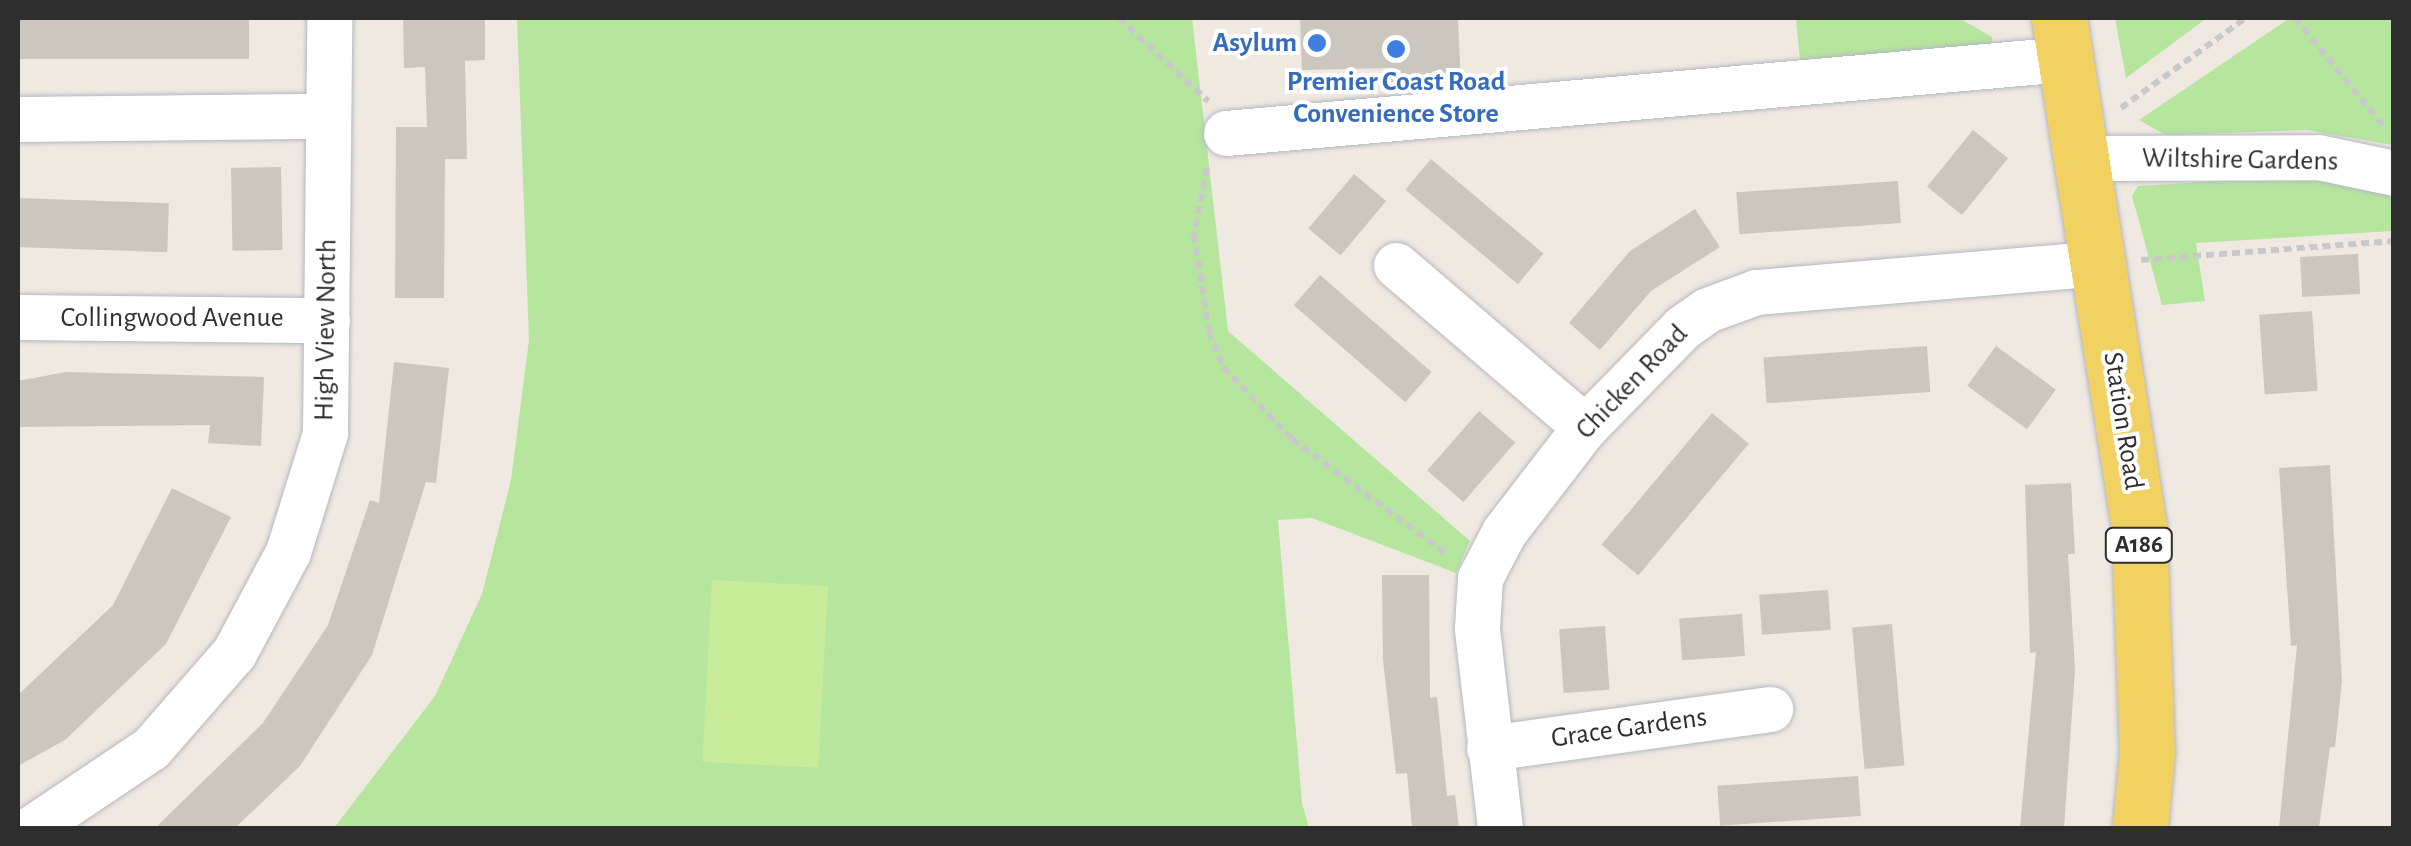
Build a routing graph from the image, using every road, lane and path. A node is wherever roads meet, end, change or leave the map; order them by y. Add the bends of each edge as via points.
1 (329, 18) edge
2 (1119, 18) edge
3 (2246, 18) edge
4 (2295, 18) edge
5 (2062, 38) edge
6 (328, 116) junction
7 (18, 119) edge
8 (1226, 132) junction
9 (2394, 138) edge
10 (2085, 158) junction
11 (2394, 174) edge
12 (2394, 241) edge
13 (2100, 263) junction
14 (1396, 265) dead end
15 (18, 317) edge
16 (327, 320) junction
17 (1584, 427) junction
18 (1480, 578) junction
19 (1770, 709) dead end
20 (1489, 748) junction
21 (32, 828) edge
22 (1500, 828) edge
23 (2140, 828) edge

1 - 6 street, High View North
2 - 8 path via 1212,105
3 - 10 path via 2126,103
4 - 9 path
5 - 8 street
5 - 10 main road, Station Road / A186
6 - 7 street
6 - 16 street, High View North
8 - 18 path via 1204,172 1194,235 1210,332 1224,367 1316,459
10 - 11 street, Wiltshire Gardens via 2318,157
10 - 13 main road, Station Road / A186
12 - 13 path
13 - 17 street, Chicken Road via 1789,288 1733,299 1683,328
13 - 23 main road, Station Road / A186 via 2139,526 2147,752
14 - 17 street
15 - 16 street, Collingwood Avenue
16 - 21 street, High View North via 325,433 288,552 234,653 151,748
17 - 18 street, Chicken Road via 1504,532
18 - 20 street, Chicken Road via 1477,628
19 - 20 street, Grace Gardens
20 - 22 street, Chicken Road

